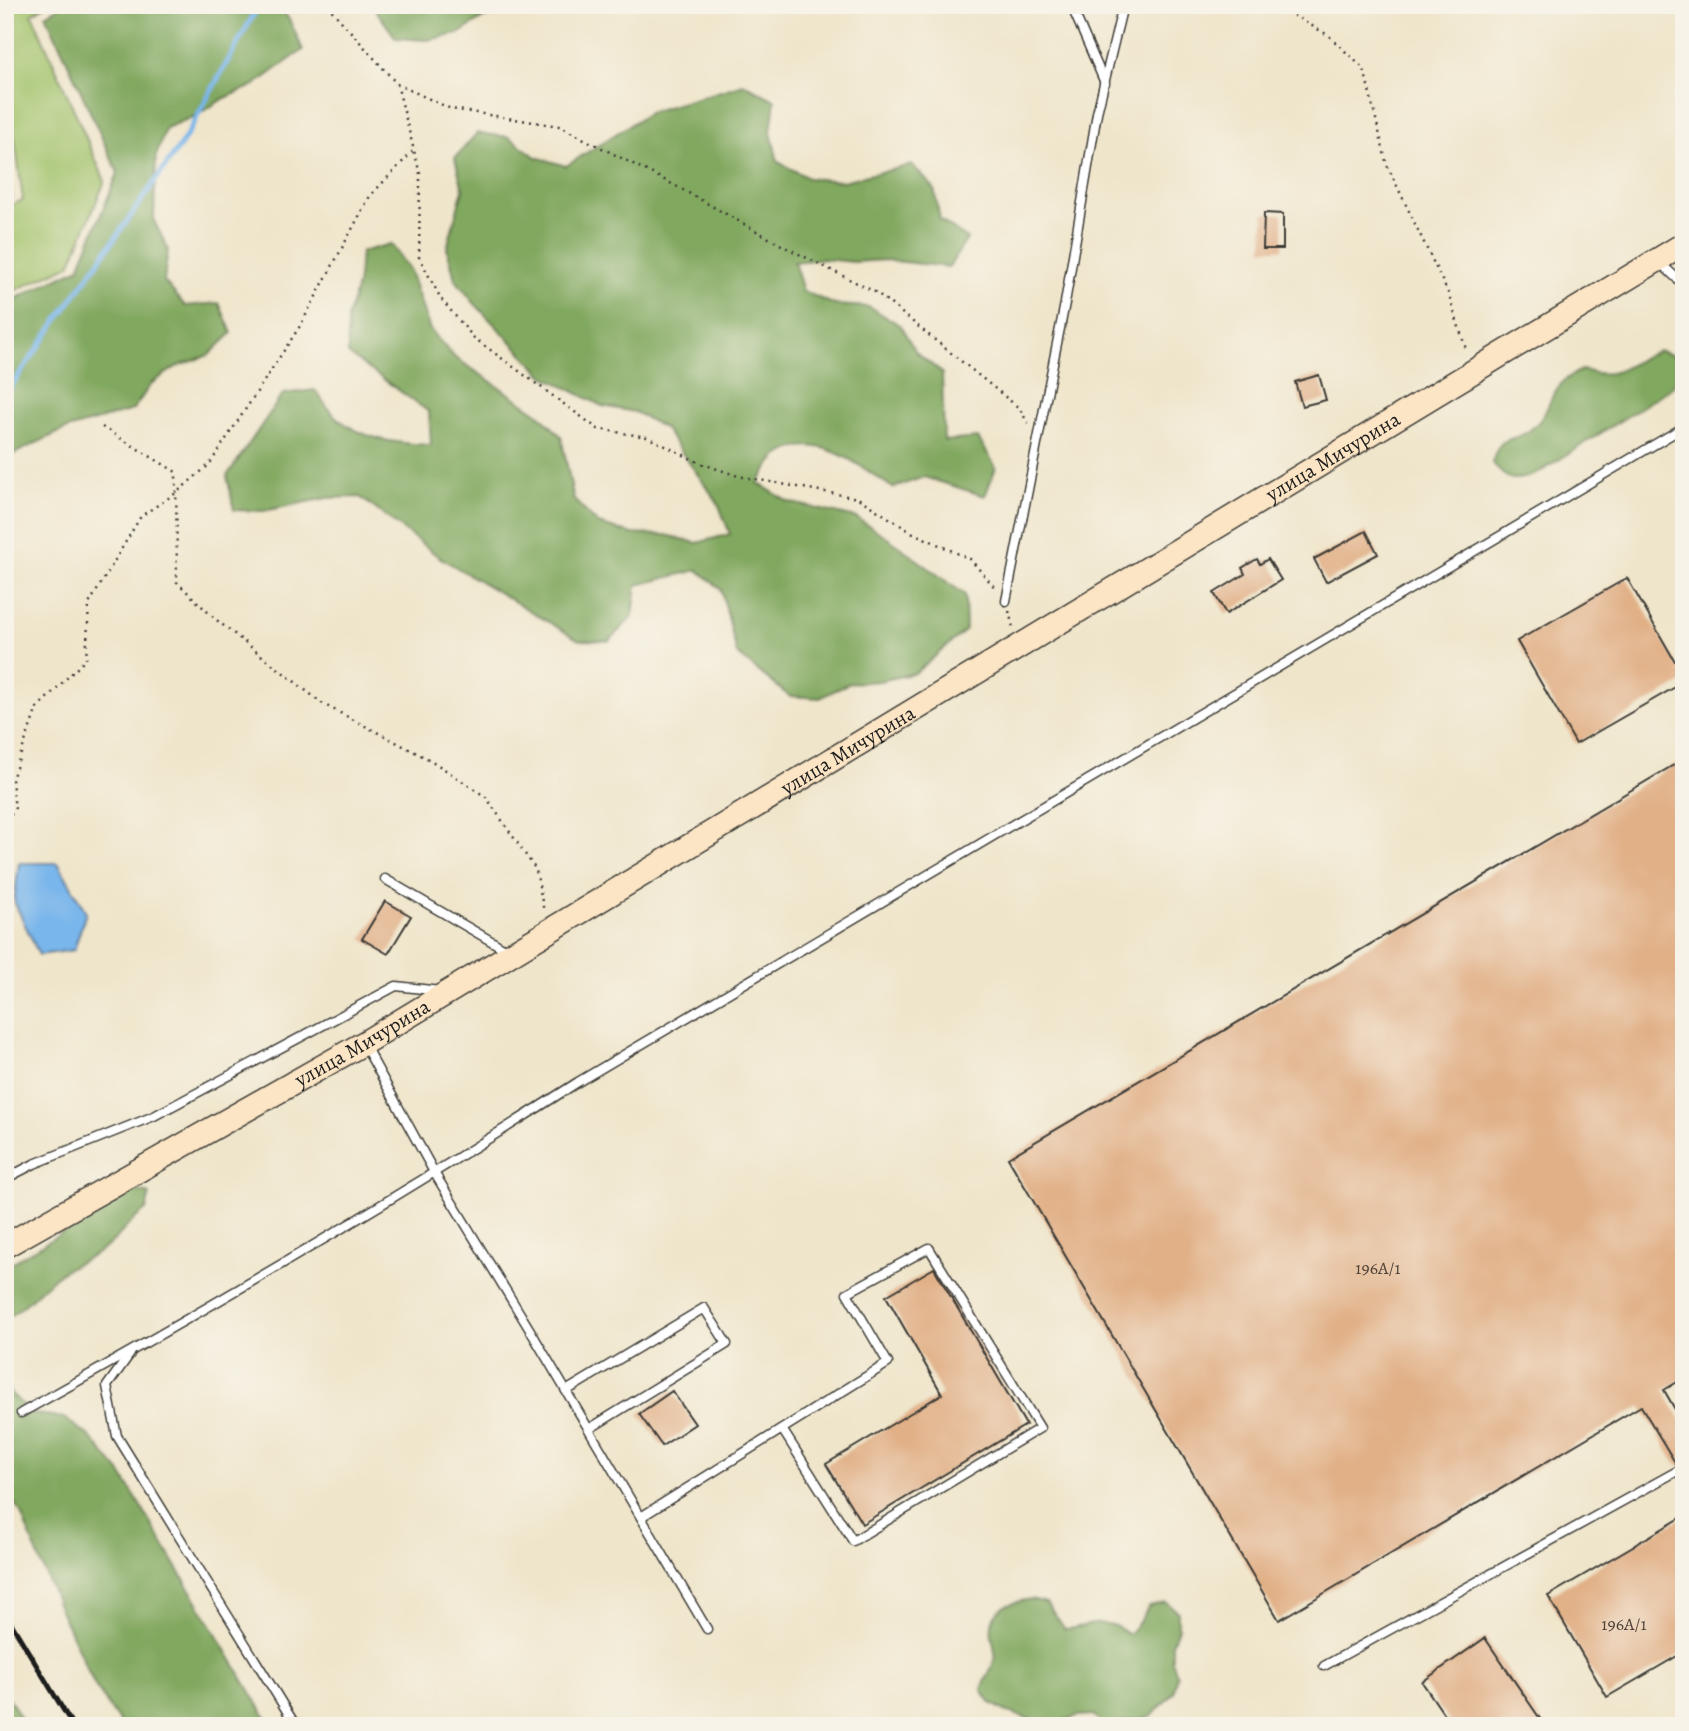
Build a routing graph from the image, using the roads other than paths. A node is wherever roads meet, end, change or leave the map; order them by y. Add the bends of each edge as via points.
1 (1071, 5) edge
2 (1123, 5) edge
3 (1105, 83) junction
4 (1684, 244) edge
5 (1658, 260) junction
6 (1684, 285) edge
7 (1684, 426) edge
8 (1006, 601) road end
9 (385, 879) dead end
10 (513, 954) junction
11 (448, 992) junction
12 (364, 1043) junction
13 (435, 1174) junction
14 (5, 1179) edge
15 (5, 1246) edge
16 (132, 1351) junction
17 (566, 1391) junction
18 (21, 1413) dead end
19 (589, 1429) junction
20 (782, 1429) junction
21 (1679, 1470) dead end
22 (641, 1517) junction
23 (707, 1629) dead end
24 (1324, 1666) dead end
25 (296, 1726) edge

1 - 3 lane
2 - 3 lane
3 - 8 lane
4 - 5 main road, улица Мичурина
5 - 6 lane
5 - 10 main road, улица Мичурина
7 - 13 lane via 590,1075
9 - 10 lane
10 - 11 main road, улица Мичурина
11 - 12 main road, улица Мичурина
11 - 14 lane via 396,986 154,1116
12 - 13 lane
12 - 15 main road, улица Мичурина
13 - 16 lane
13 - 17 lane
16 - 18 lane
16 - 25 lane via 107,1386 117,1436
17 - 19 lane
17 - 19 lane via 704,1308 726,1344
19 - 22 lane
20 - 20 lane via 853,1541 1040,1428 929,1248 847,1293 888,1363
20 - 22 lane
21 - 24 lane
22 - 23 lane

